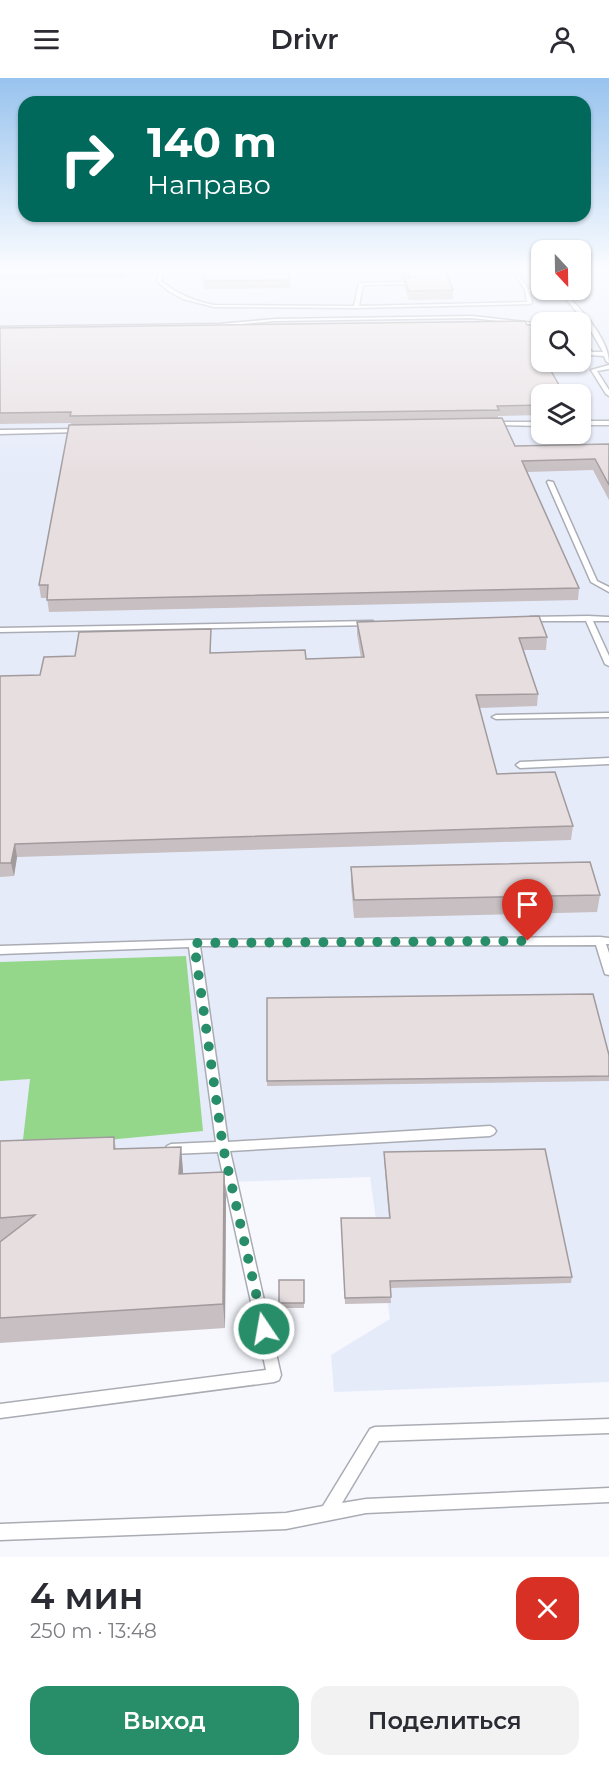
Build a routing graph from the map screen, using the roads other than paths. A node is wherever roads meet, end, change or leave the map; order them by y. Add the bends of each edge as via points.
1 (597, 339) edge
2 (591, 354) edge
3 (607, 354) junction
4 (609, 361) edge
5 (609, 367) edge
6 (609, 394) edge
7 (591, 423) edge
8 (609, 423) edge
9 (483, 424) edge
10 (531, 424) edge
11 (82, 430) edge
12 (0, 432) edge
13 (550, 482) dead end
14 (609, 590) edge
15 (588, 618) junction
16 (609, 619) edge
17 (516, 620) edge
18 (374, 623) edge
19 (0, 630) edge
20 (609, 664) edge
21 (609, 715) edge
22 (496, 717) dead end
23 (609, 760) edge
24 (520, 765) dead end
25 (604, 940) edge
26 (194, 943) junction
27 (0, 950) edge
28 (609, 971) edge
29 (490, 1131) dead end
30 (223, 1147) junction
31 (153, 1150) edge
32 (0, 1411) edge
33 (609, 1426) edge
34 (609, 1495) edge
35 (328, 1513) junction
36 (0, 1532) edge

1 - 3 lane
2 - 3 lane
3 - 4 lane
5 - 6 lane via 594,370
7 - 8 lane
9 - 10 lane
11 - 12 lane
13 - 14 lane via 594,582
15 - 16 lane
15 - 17 lane
15 - 20 lane
18 - 19 lane
21 - 22 lane
23 - 24 lane
25 - 26 lane
25 - 28 lane
26 - 27 lane
26 - 30 lane
29 - 30 lane
30 - 31 lane
30 - 32 lane via 274,1375
33 - 35 lane via 375,1434
34 - 35 lane via 366,1506
35 - 36 lane via 286,1521

